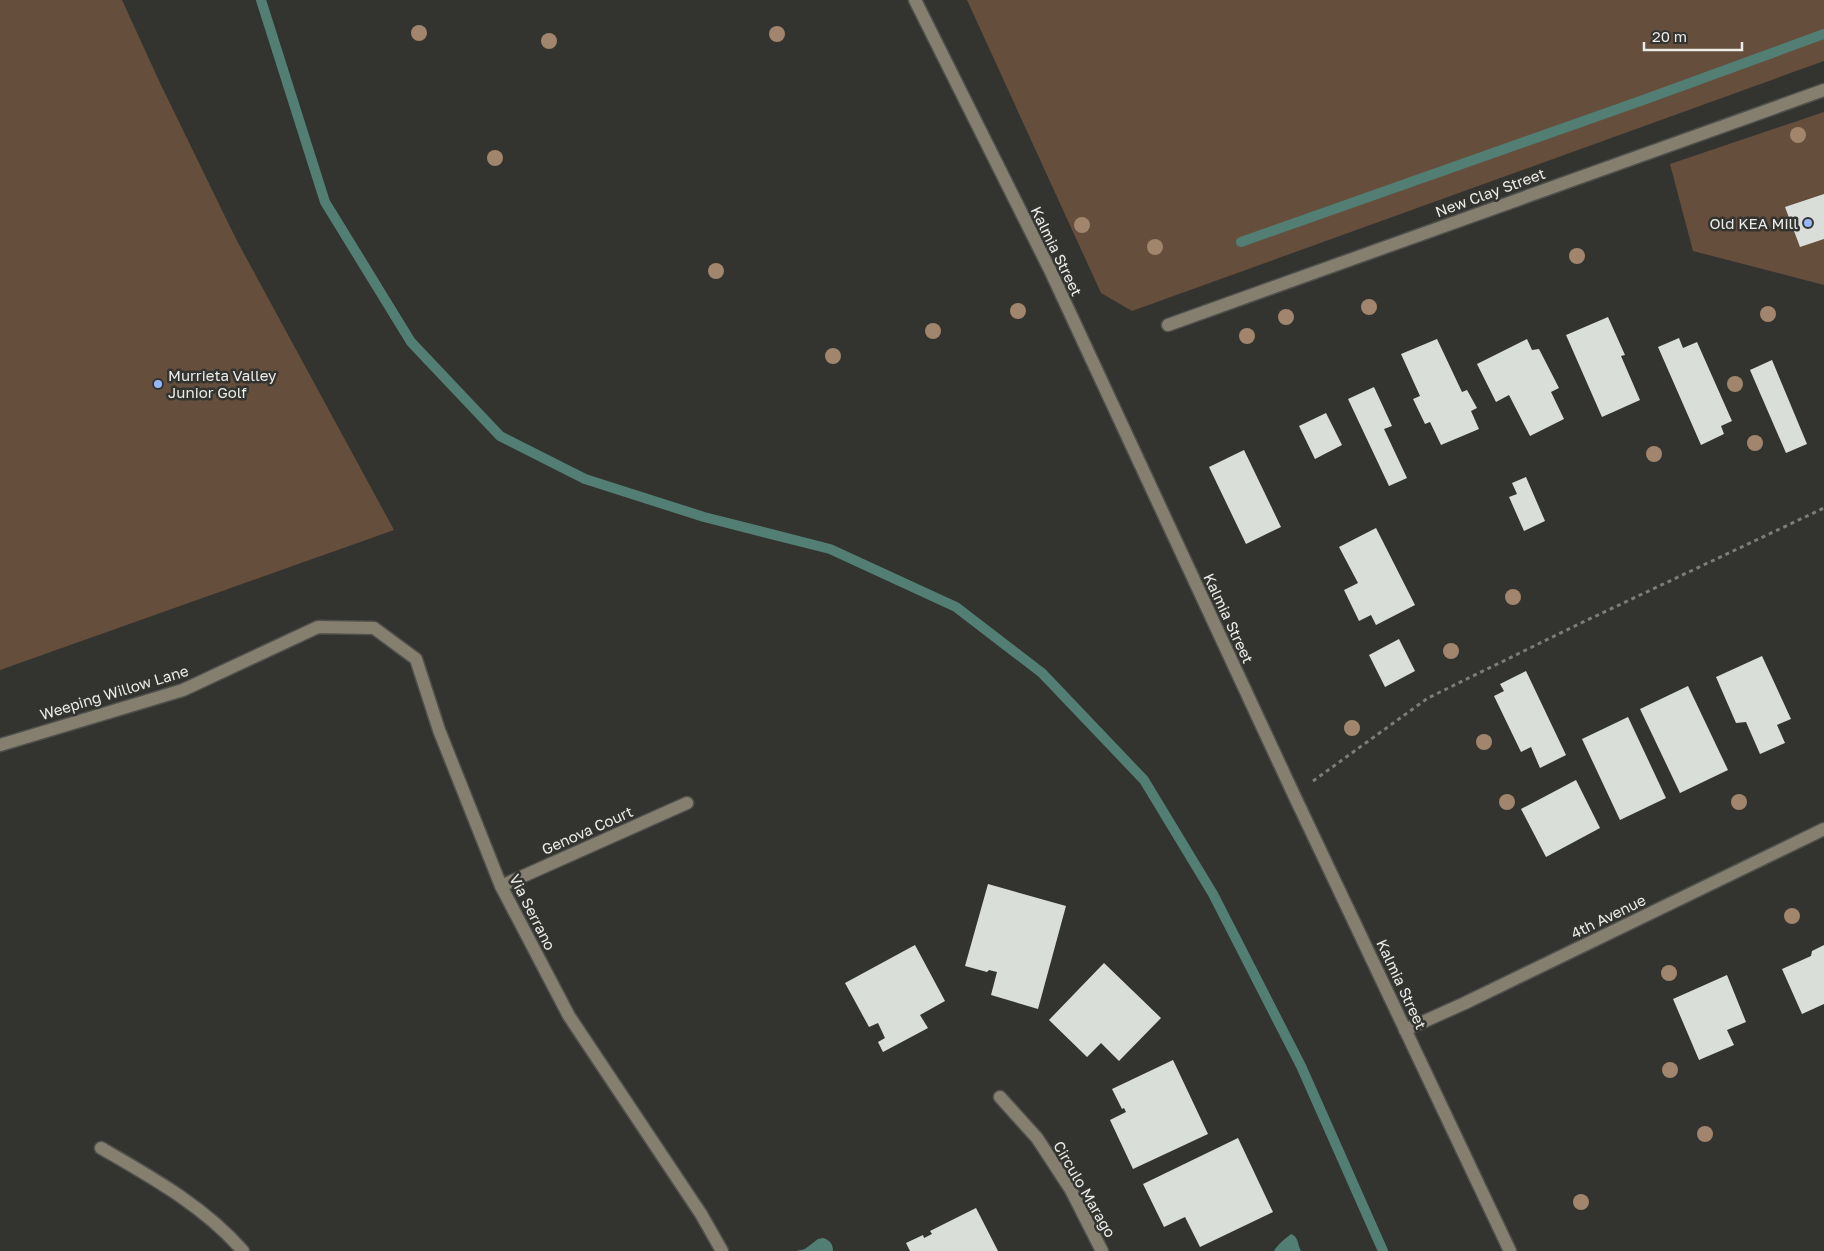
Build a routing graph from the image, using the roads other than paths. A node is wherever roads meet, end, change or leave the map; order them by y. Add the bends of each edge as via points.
1 (915, 0) edge
2 (1824, 90) edge
3 (1168, 325) dead end
4 (318, 627) joint
5 (0, 745) edge
6 (687, 803) dead end
7 (1824, 829) edge
8 (500, 886) junction
9 (1406, 1030) junction
10 (1000, 1097) dead end
11 (101, 1148) dead end
12 (242, 1251) edge
13 (722, 1251) edge
14 (1102, 1251) edge
15 (1510, 1251) edge

1 - 9 street, Kalmia Street via 1050,270
2 - 3 street, New Clay Street
4 - 5 street, Weeping Willow Lane via 183,690
4 - 8 street, Via Serrano via 374,628 416,659 439,730
6 - 8 street, Genova Court
7 - 9 street, 4th Avenue
8 - 13 street, Via Serrano via 569,1016 701,1214
9 - 15 street, Kalmia Street
10 - 14 street, Circulo Marago via 1036,1138 1071,1190
11 - 12 street via 185,1200

